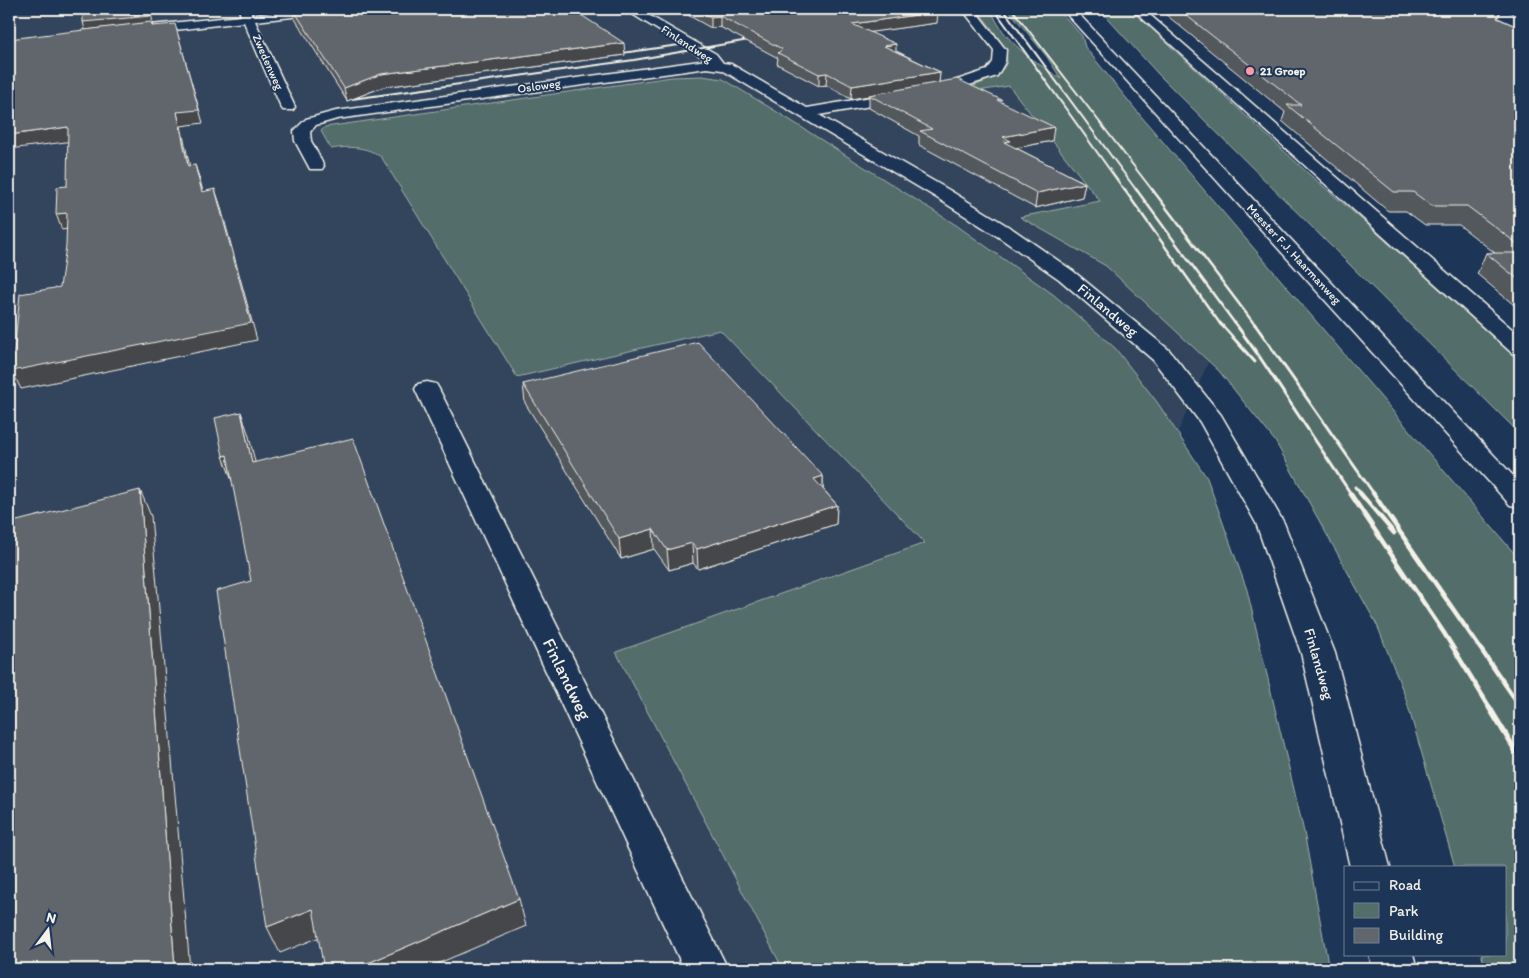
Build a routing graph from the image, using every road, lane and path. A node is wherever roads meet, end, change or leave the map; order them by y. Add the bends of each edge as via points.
1 (339, 9) edge
2 (630, 9) edge
3 (968, 9) edge
4 (1068, 9) edge
5 (1137, 9) edge
6 (1512, 9) edge
7 (1520, 12) edge
8 (247, 13) edge
9 (124, 31) edge
10 (718, 65) junction
11 (288, 107) dead end
12 (806, 113) junction
13 (316, 166) dead end
14 (1520, 348) edge
15 (427, 389) dead end
16 (1520, 499) edge
17 (1370, 866) edge
18 (1392, 956) edge
19 (706, 969) edge
20 (1395, 969) edge

1 - 8 street, Zwedenweg
2 - 10 street, Finlandweg via 711,57
3 - 12 street via 1000,50 999,62 992,73 946,89
4 - 16 street, Meester F.J. Haarmanweg
5 - 14 street
6 - 7 street
8 - 9 street
8 - 11 street, Zwedenweg
10 - 12 street, Osloweg via 738,73
10 - 13 street, Osloweg via 686,66 336,115 311,122 302,131 303,141
12 - 17 street, Finlandweg via 951,199 1066,275 1161,355 1212,420 1270,523 1318,653
15 - 19 street, Finlandweg
18 - 20 street

